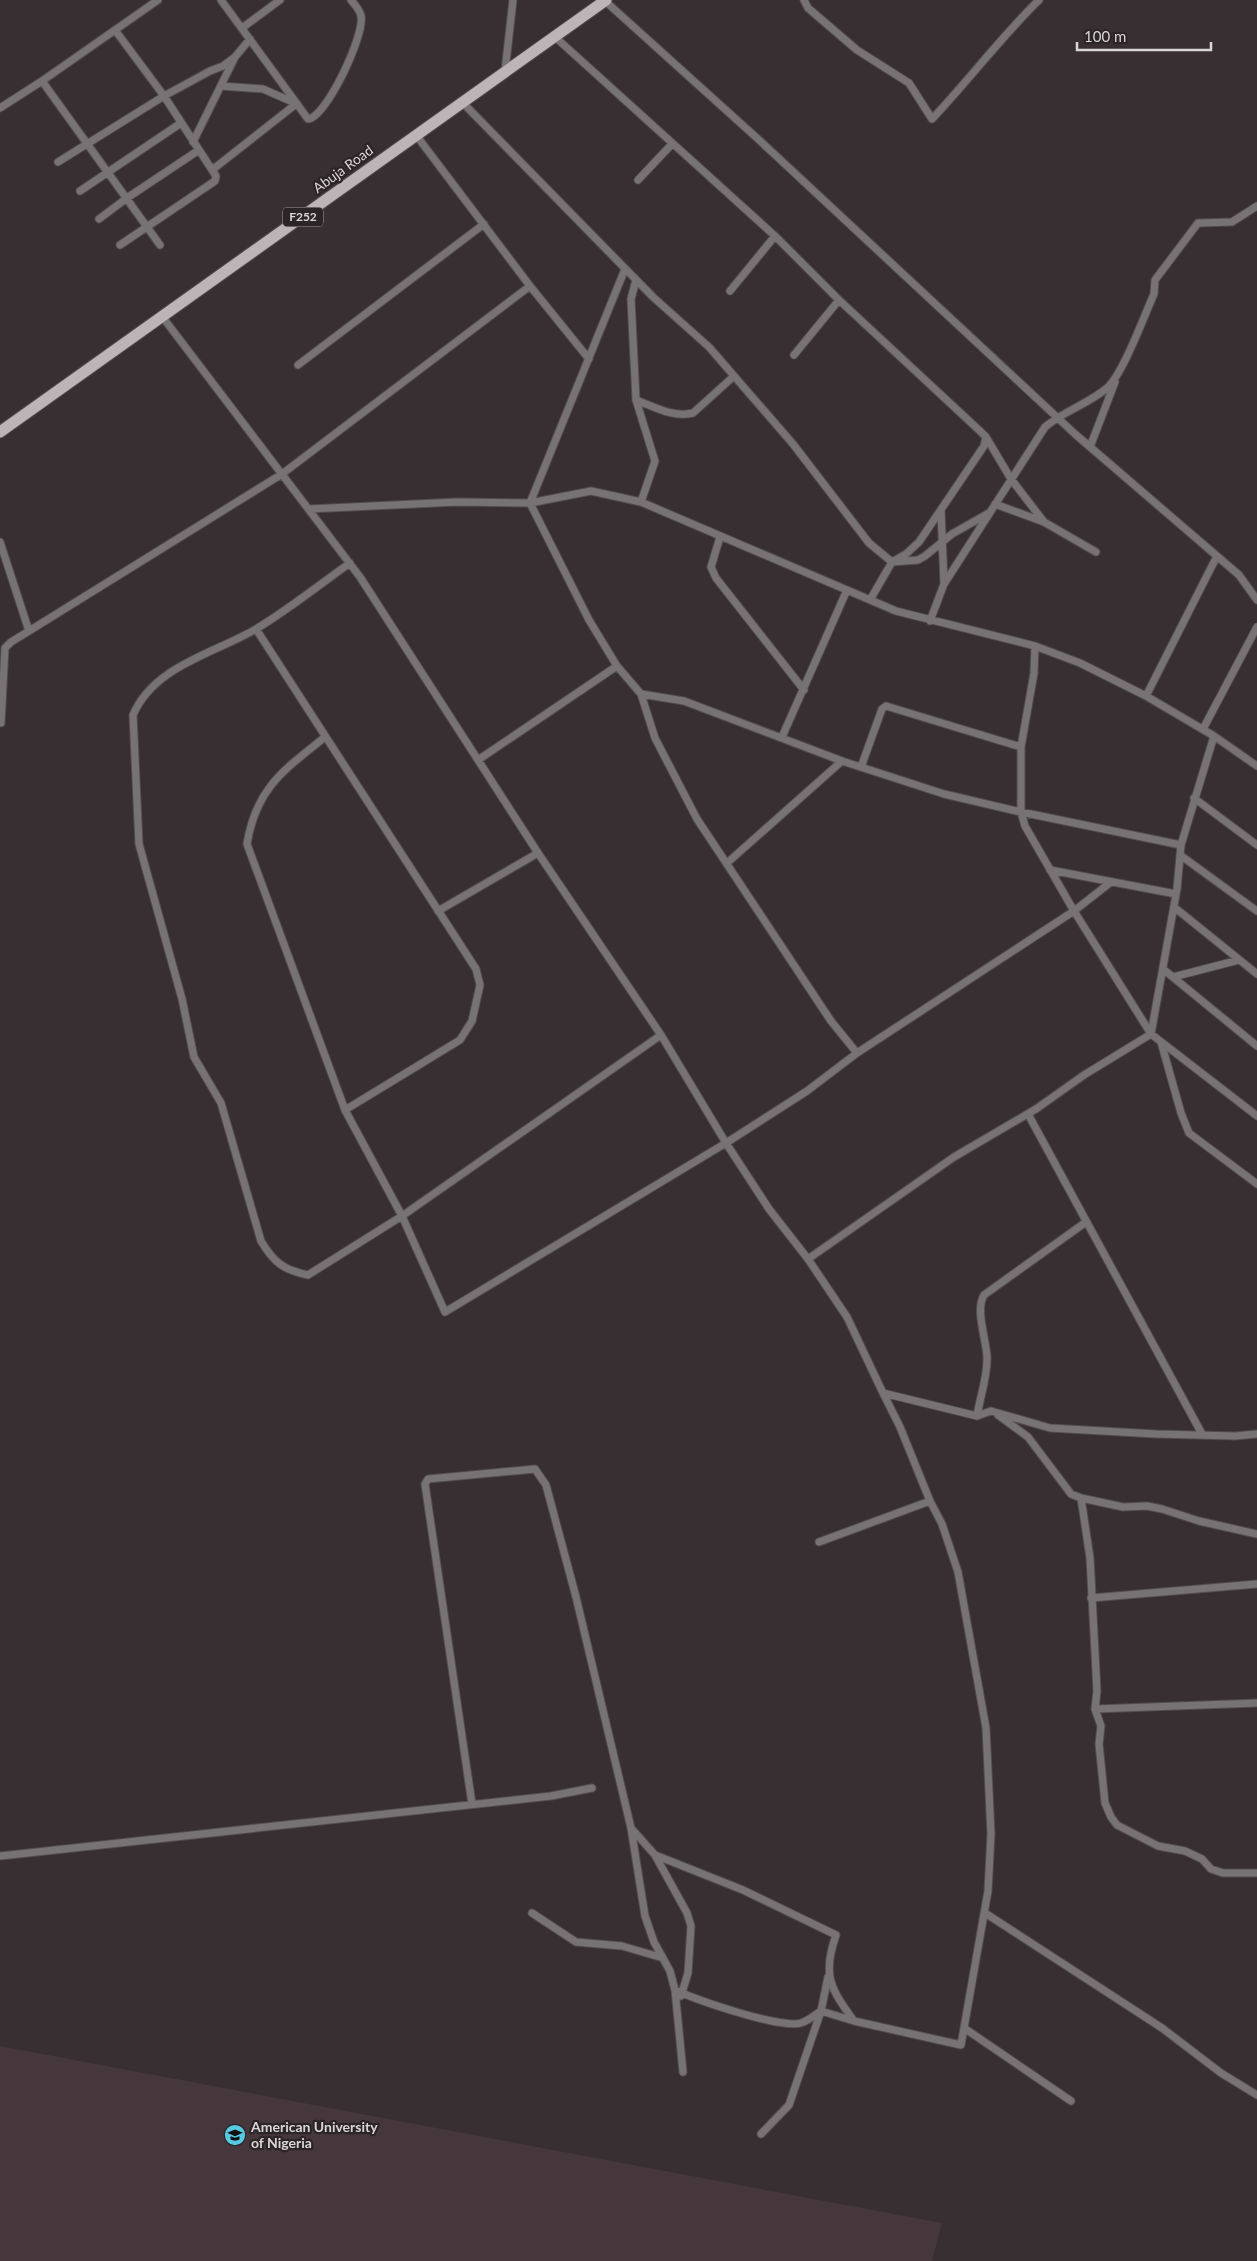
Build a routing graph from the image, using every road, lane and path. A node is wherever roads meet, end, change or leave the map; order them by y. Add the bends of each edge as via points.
1 (158, 0) edge
2 (221, 0) edge
3 (280, 0) edge
4 (351, 0) edge
5 (513, 0) edge
6 (605, 0) edge
7 (804, 0) edge
8 (1039, 0) edge
9 (242, 28) junction
10 (115, 30) junction
11 (554, 36) junction
12 (250, 39) junction
13 (236, 57) junction
14 (505, 70) junction
15 (42, 81) junction
16 (221, 86) junction
17 (164, 96) junction
18 (462, 102) junction
19 (296, 104) junction
20 (0, 108) edge
21 (181, 123) junction
22 (416, 135) junction
23 (193, 142) junction
24 (88, 143) junction
25 (672, 144) junction
26 (199, 150) junction
27 (58, 162) dead end
28 (212, 170) junction
29 (109, 171) junction
30 (638, 180) dead end
31 (80, 191) dead end
32 (127, 198) junction
33 (1257, 206) edge
34 (99, 219) dead end
35 (484, 224) junction
36 (147, 226) junction
37 (775, 236) junction
38 (120, 245) dead end
39 (160, 245) dead end
40 (625, 269) junction
41 (636, 280) junction
42 (530, 286) junction
43 (730, 292) dead end
44 (839, 300) junction
45 (161, 315) junction
46 (794, 355) dead end
47 (589, 359) junction
48 (298, 365) dead end
49 (1118, 374) junction
50 (734, 376) junction
51 (636, 400) junction
52 (1057, 417) junction
53 (0, 432) edge
54 (986, 437) junction
55 (1090, 447) junction
56 (282, 474) junction
57 (1012, 479) junction
58 (641, 502) junction
59 (530, 504) junction
60 (995, 504) junction
61 (309, 509) junction
62 (940, 510) junction
63 (989, 514) junction
64 (1044, 522) junction
65 (720, 537) junction
66 (0, 542) edge
67 (941, 542) junction
68 (1096, 552) dead end
69 (1217, 556) junction
70 (892, 562) junction
71 (350, 563) junction
72 (944, 584) junction
73 (847, 590) junction
74 (870, 600) junction
75 (1257, 600) edge
76 (930, 621) junction
77 (1257, 627) edge
78 (256, 629) junction
79 (29, 631) junction
80 (1035, 646) junction
81 (617, 666) junction
82 (804, 690) junction
83 (642, 694) junction
84 (1146, 696) junction
85 (1, 723) edge
86 (1203, 729) junction
87 (1214, 736) junction
88 (326, 737) junction
89 (782, 737) junction
90 (1021, 747) junction
91 (478, 760) junction
92 (842, 761) junction
93 (1257, 766) edge
94 (861, 767) junction
95 (1194, 798) junction
96 (1021, 812) junction
97 (1182, 845) junction
98 (1257, 845) edge
99 (538, 853) junction
100 (1180, 855) junction
101 (727, 863) junction
102 (1050, 870) junction
103 (1111, 882) junction
104 (1176, 894) junction
105 (1174, 907) junction
106 (438, 911) junction
107 (1074, 911) junction
108 (1257, 911) edge
109 (1239, 960) junction
110 (1163, 969) junction
111 (1256, 973) edge
112 (1173, 977) junction
113 (1151, 1034) junction
114 (661, 1035) junction
115 (1161, 1042) junction
116 (1257, 1046) edge
117 (858, 1054) junction
118 (345, 1110) junction
119 (1028, 1114) junction
120 (1257, 1116) edge
121 (726, 1143) junction
122 (1257, 1184) edge
123 (402, 1216) junction
124 (1086, 1222) junction
125 (808, 1259) junction
126 (883, 1394) junction
127 (991, 1411) junction
128 (977, 1416) junction
129 (1202, 1434) junction
130 (1257, 1434) edge
131 (1081, 1498) junction
132 (930, 1501) junction
133 (1257, 1534) edge
134 (819, 1542) dead end
135 (1257, 1584) edge
136 (1091, 1598) junction
137 (1257, 1703) edge
138 (1095, 1710) junction
139 (592, 1788) dead end
140 (472, 1804) junction
141 (631, 1828) junction
142 (655, 1855) junction
143 (0, 1856) edge
144 (1257, 1873) edge
145 (532, 1913) dead end
146 (986, 1913) junction
147 (663, 1958) junction
148 (828, 1977) junction
149 (679, 1992) junction
150 (822, 2011) junction
151 (854, 2021) junction
152 (964, 2028) junction
153 (683, 2072) dead end
154 (1257, 2096) edge
155 (1071, 2101) dead end
156 (761, 2134) dead end

1 - 10 street
2 - 9 street
3 - 9 street
4 - 19 street via 361,17 356,47 323,110 308,119
5 - 14 street
6 - 11 main road, Abuja Road / F252
6 - 52 street
7 - 8 street via 808,8 857,50 909,83 932,119 1014,24
9 - 12 street
10 - 15 street
10 - 17 street
11 - 14 main road, Abuja Road / F252
11 - 25 street
12 - 13 street
12 - 19 street
13 - 16 street
13 - 17 street
14 - 18 main road, Abuja Road / F252
15 - 20 street
15 - 24 street
16 - 19 street via 263,89
16 - 23 street
17 - 21 street
17 - 24 street
18 - 22 main road, Abuja Road / F252
18 - 40 street
19 - 28 street
21 - 23 street
21 - 29 street
22 - 35 street
22 - 45 main road, Abuja Road / F252
23 - 26 street
24 - 27 street
24 - 29 street
25 - 30 street
25 - 37 street
26 - 28 street
26 - 32 street
28 - 36 street via 215,181
29 - 31 street
29 - 32 street
32 - 34 street
32 - 36 street
33 - 49 street via 1232,222 1198,223 1155,280 1154,294
35 - 42 street
35 - 48 street
36 - 38 street
36 - 39 street
37 - 43 street
37 - 44 street
40 - 41 street
40 - 47 street
41 - 50 street via 709,347
41 - 51 street via 631,299
42 - 47 street
42 - 56 street
44 - 46 street
44 - 54 street
45 - 53 main road, Abuja Road / F252
45 - 56 street
47 - 59 street
49 - 52 street via 1109,387 1087,403
49 - 55 street
50 - 51 street via 693,413 685,415 671,414
50 - 70 street via 793,444 869,543
51 - 58 street via 655,461
52 - 55 street
52 - 57 street via 1045,427
54 - 57 street
54 - 62 street via 984,446
55 - 69 street
56 - 61 street
56 - 79 street
57 - 60 street
57 - 64 street
58 - 59 street via 591,491
58 - 65 street
59 - 61 street via 456,502
59 - 81 street via 589,620
60 - 63 street
60 - 64 street
61 - 71 street
62 - 67 street
62 - 70 street via 919,542
63 - 67 street
63 - 72 street
64 - 68 street
65 - 73 street
65 - 82 street via 711,567 716,578
66 - 79 street
67 - 70 street via 918,560
67 - 72 street
69 - 75 street via 1239,575
69 - 84 street
70 - 74 street
71 - 78 street
71 - 91 street
72 - 76 street
73 - 74 street
73 - 82 street
74 - 76 street
76 - 80 street
77 - 86 street
78 - 88 street
78 - 123 street via 177,667 139,701 133,715 139,844 182,999 194,1057 220,1103 261,1241 270,1257 289,1271 308,1275
79 - 85 street via 5,648
80 - 84 street via 1116,679
80 - 90 street via 1034,673
81 - 83 street
81 - 91 street
82 - 89 street
83 - 89 street via 684,701
83 - 101 street via 656,738 697,818
84 - 86 street
86 - 87 street
87 - 93 street
87 - 95 street
88 - 106 street
88 - 118 street via 281,773 259,800 250,822 247,844
89 - 92 street
90 - 94 street via 886,706
90 - 96 street
91 - 99 street
92 - 94 street
92 - 101 street
94 - 96 street via 944,794
95 - 97 street
95 - 98 street
96 - 97 street
96 - 102 street via 1025,826
97 - 100 street
99 - 106 street
99 - 114 street
100 - 104 street
100 - 108 street
101 - 117 street via 831,1021
102 - 103 street
102 - 107 street
103 - 104 street
103 - 107 street
104 - 105 street
105 - 109 street
105 - 110 street
106 - 118 street via 476,969 480,985 472,1021 460,1040
107 - 113 street
107 - 117 street
109 - 111 street
109 - 112 street
110 - 112 street
110 - 113 street
112 - 116 street
113 - 115 street
113 - 119 street
114 - 121 street
114 - 123 street
115 - 120 street
115 - 122 street via 1189,1133
117 - 121 street
118 - 123 street
119 - 124 street
119 - 125 street via 954,1158
121 - 123 street via 445,1312
121 - 125 street via 769,1209
124 - 128 street via 980,1301 987,1360
124 - 129 street
125 - 126 street via 847,1317
126 - 128 street
126 - 132 street
127 - 128 street
127 - 129 street via 1050,1428
127 - 131 street via 1028,1437 1064,1486
129 - 130 street
131 - 133 street via 1124,1507 1162,1509
131 - 136 street via 1090,1558
132 - 134 street
132 - 146 street via 942,1524 958,1572 986,1728 991,1834
135 - 136 street
136 - 138 street via 1098,1691
137 - 138 street
138 - 144 street via 1101,1726 1099,1744 1105,1803 1117,1825 1158,1846 1185,1851 1202,1859 1211,1869 1223,1873
139 - 140 street via 551,1796
140 - 141 street via 425,1484 428,1478 535,1469 546,1485 561,1541
140 - 143 street
141 - 142 street
141 - 147 street via 645,1916
142 - 148 street via 742,1890 836,1935 830,1952
142 - 149 street via 691,1926 688,1973
145 - 147 street via 576,1942 622,1946
146 - 152 street
146 - 154 street via 1162,2028 1221,2074
147 - 149 street
148 - 150 street
148 - 151 street via 838,1999
149 - 150 street via 723,2008 782,2023 801,2023
149 - 153 street via 677,2006
150 - 151 street
150 - 156 street via 789,2106
151 - 152 street via 961,2045
152 - 155 street

